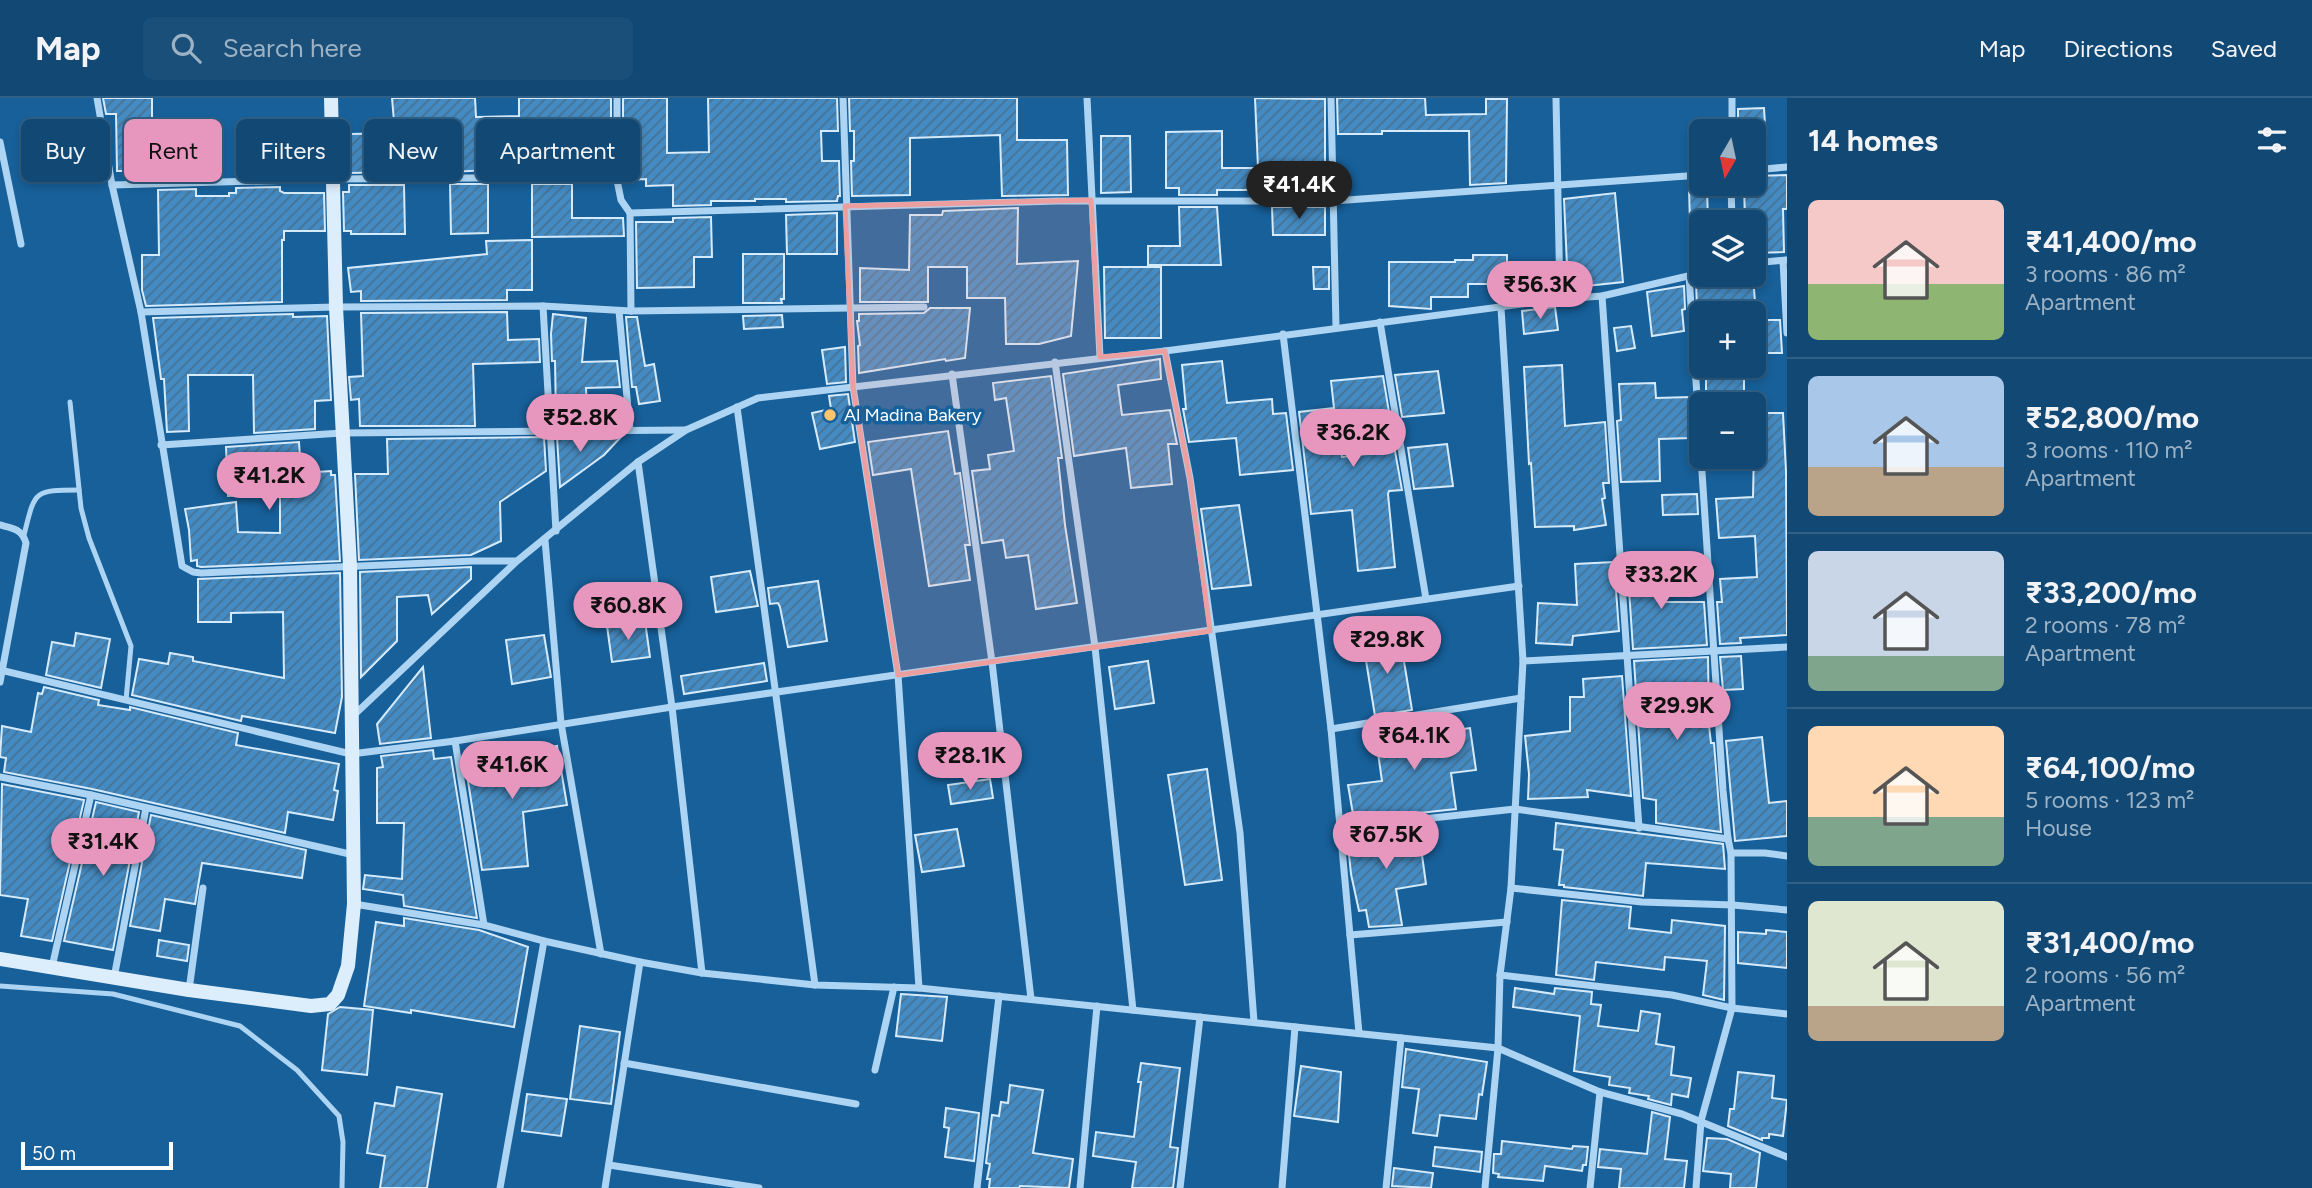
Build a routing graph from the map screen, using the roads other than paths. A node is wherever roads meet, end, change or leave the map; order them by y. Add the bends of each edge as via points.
1 (97, 98) edge
2 (331, 98) edge
3 (617, 98) edge
4 (843, 98) edge
5 (1087, 98) edge
6 (1331, 98) edge
7 (1556, 98) edge
8 (1732, 98) edge
9 (331, 119) edge
10 (617, 119) edge
11 (1732, 119) edge
12 (0, 142) edge
13 (1787, 167) edge
14 (1766, 169) edge
15 (1689, 175) edge
16 (476, 178) edge
17 (350, 179) edge
18 (236, 181) edge
19 (332, 182) edge
20 (617, 182) edge
21 (112, 184) junction
22 (1557, 186) junction
23 (1091, 200) junction
24 (1333, 201) junction
25 (845, 206) junction
26 (630, 213) junction
27 (21, 244) dead end
28 (1785, 261) edge
29 (1766, 262) edge
30 (1689, 276) edge
31 (1690, 287) edge
32 (1602, 296) junction
33 (1560, 299) junction
34 (543, 306) junction
35 (336, 307) junction
36 (924, 307) dead end
37 (1501, 308) junction
38 (850, 309) junction
39 (619, 311) junction
40 (631, 311) junction
41 (141, 312) junction
42 (1380, 322) junction
43 (1336, 327) junction
44 (1787, 333) edge
45 (1283, 334) junction
46 (1164, 351) junction
47 (1100, 357) junction
48 (1055, 362) junction
49 (953, 374) junction
50 (853, 387) junction
51 (1697, 392) edge
52 (70, 402) dead end
53 (737, 407) junction
54 (630, 430) junction
55 (686, 430) junction
56 (549, 431) junction
57 (342, 433) junction
58 (161, 445) junction
59 (638, 462) junction
60 (1702, 469) edge
61 (79, 490) junction
62 (0, 525) edge
63 (556, 531) junction
64 (24, 535) junction
65 (545, 540) junction
66 (517, 561) junction
67 (350, 566) junction
68 (1519, 586) junction
69 (1426, 599) junction
70 (1317, 615) junction
71 (1210, 631) junction
72 (1096, 647) junction
73 (1787, 647) edge
74 (1714, 650) junction
75 (1627, 655) junction
76 (1523, 661) junction
77 (992, 662) junction
78 (1, 670) edge
79 (898, 675) junction
80 (0, 681) edge
81 (777, 692) junction
82 (1521, 698) junction
83 (127, 700) junction
84 (673, 707) junction
85 (353, 715) junction
86 (561, 723) junction
87 (1331, 729) junction
88 (454, 741) junction
89 (351, 754) junction
90 (0, 777) edge
91 (91, 795) junction
92 (146, 808) junction
93 (1515, 809) junction
94 (1340, 828) junction
95 (1639, 828) junction
96 (1728, 839) junction
97 (1731, 853) junction
98 (355, 855) junction
99 (1787, 856) edge
100 (203, 888) dead end
101 (1511, 888) junction
102 (354, 904) junction
103 (1732, 905) junction
104 (1787, 910) edge
105 (1507, 922) junction
106 (484, 925) junction
107 (1350, 935) junction
108 (544, 941) junction
109 (601, 954) junction
110 (0, 959) edge
111 (640, 962) junction
112 (52, 967) junction
113 (702, 973) junction
114 (1500, 975) junction
115 (114, 978) junction
116 (815, 985) junction
117 (0, 986) edge
118 (894, 987) junction
119 (919, 988) junction
120 (189, 990) junction
121 (999, 996) junction
122 (1031, 999) junction
123 (1097, 1006) junction
124 (1732, 1008) junction
125 (1133, 1010) junction
126 (1787, 1014) edge
127 (1200, 1017) junction
128 (1255, 1022) junction
129 (1295, 1027) junction
130 (1359, 1033) junction
131 (1401, 1038) junction
132 (1498, 1048) junction
133 (624, 1063) junction
134 (875, 1070) dead end
135 (1600, 1092) junction
136 (856, 1104) dead end
137 (1701, 1121) junction
138 (1787, 1157) edge
139 (609, 1165) junction
140 (342, 1188) edge
141 (500, 1188) edge
142 (605, 1188) edge
143 (760, 1188) edge
144 (977, 1188) edge
145 (1080, 1188) edge
146 (1180, 1188) edge
147 (1282, 1188) edge
148 (1386, 1188) edge
149 (1485, 1188) edge
150 (1590, 1188) edge
151 (1696, 1188) edge

1 - 21 street
2 - 9 street
3 - 10 street
4 - 25 street
5 - 23 street
6 - 24 street
7 - 22 street
8 - 11 street
12 - 27 street
13 - 14 street
15 - 22 street
16 - 17 street
18 - 21 street
19 - 35 street
20 - 26 street
21 - 41 street
22 - 24 street
22 - 33 street
23 - 24 street
23 - 25 street
23 - 47 street
24 - 43 street
25 - 26 street
25 - 38 street
26 - 40 street
28 - 29 street
28 - 44 street
30 - 32 street
31 - 51 street
32 - 33 street
32 - 75 street
33 - 37 street
34 - 35 street
34 - 39 street
34 - 56 street
35 - 41 street
35 - 57 street
36 - 38 street
37 - 42 street
37 - 68 street
38 - 40 street
38 - 50 street
39 - 40 street
39 - 54 street
41 - 58 street
42 - 43 street
42 - 69 street
43 - 45 street
45 - 46 street
45 - 70 street
46 - 47 street
46 - 71 street via 1190,478
47 - 48 street
48 - 49 street
48 - 72 street
49 - 50 street
49 - 77 street
50 - 53 street via 758,398
50 - 79 street
52 - 61 lane
53 - 55 street
53 - 81 street
54 - 55 street
54 - 56 street
55 - 59 street
56 - 57 street
56 - 63 street
57 - 58 street
57 - 67 street
58 - 67 street via 182,566 187,570
59 - 63 street
59 - 84 street
60 - 74 street
61 - 64 lane via 41,492 32,503
61 - 83 lane via 89,538 131,646
62 - 64 street
63 - 65 street
64 - 78 street via 26,549
65 - 66 street
65 - 86 street
66 - 67 street
66 - 85 street
67 - 85 street
68 - 69 street
68 - 76 street
69 - 70 street
70 - 71 street
70 - 87 street
71 - 72 street
71 - 128 street via 1240,833
72 - 77 street
72 - 125 street
73 - 74 street
74 - 75 street
74 - 96 street
75 - 76 street
75 - 95 street
76 - 82 street
77 - 79 street
77 - 122 street
78 - 80 street
78 - 83 street
79 - 81 street
79 - 119 street
81 - 84 street
81 - 116 street
82 - 87 street
82 - 93 street
83 - 89 street
84 - 86 street
84 - 113 street
85 - 89 street
86 - 88 street
86 - 109 street
87 - 94 street
88 - 89 street
88 - 106 street
89 - 98 street
90 - 91 street
91 - 92 street
91 - 112 street
92 - 98 street
92 - 115 street
93 - 94 street
93 - 95 street
93 - 101 street
94 - 107 street
95 - 96 street
96 - 97 street
97 - 99 street
97 - 103 street
98 - 102 street
100 - 120 street
101 - 103 street via 1642,902
101 - 105 street
102 - 106 street
102 - 120 street via 346,976 330,1004 311,1006
103 - 104 street
103 - 124 street
105 - 107 street
105 - 114 street
106 - 108 street
107 - 130 street
108 - 109 street
108 - 141 street
109 - 111 street
110 - 112 street
111 - 113 street
111 - 133 street
112 - 115 street
113 - 116 street
114 - 124 street via 1672,995
114 - 132 street
115 - 120 street
116 - 118 street
117 - 140 lane via 113,994 240,1026 297,1070 339,1116
118 - 119 street
118 - 134 street
119 - 121 street
121 - 122 street
121 - 144 street
122 - 123 street
123 - 125 street
123 - 145 street
124 - 126 street
124 - 137 street
125 - 127 street
127 - 128 street
127 - 146 street
128 - 129 street
129 - 130 street
129 - 147 street
130 - 131 street
131 - 132 street
131 - 148 street
132 - 135 street
132 - 149 street
133 - 136 street
133 - 139 street
135 - 137 street
135 - 150 street
137 - 138 street
137 - 151 street
139 - 142 street
139 - 143 street

